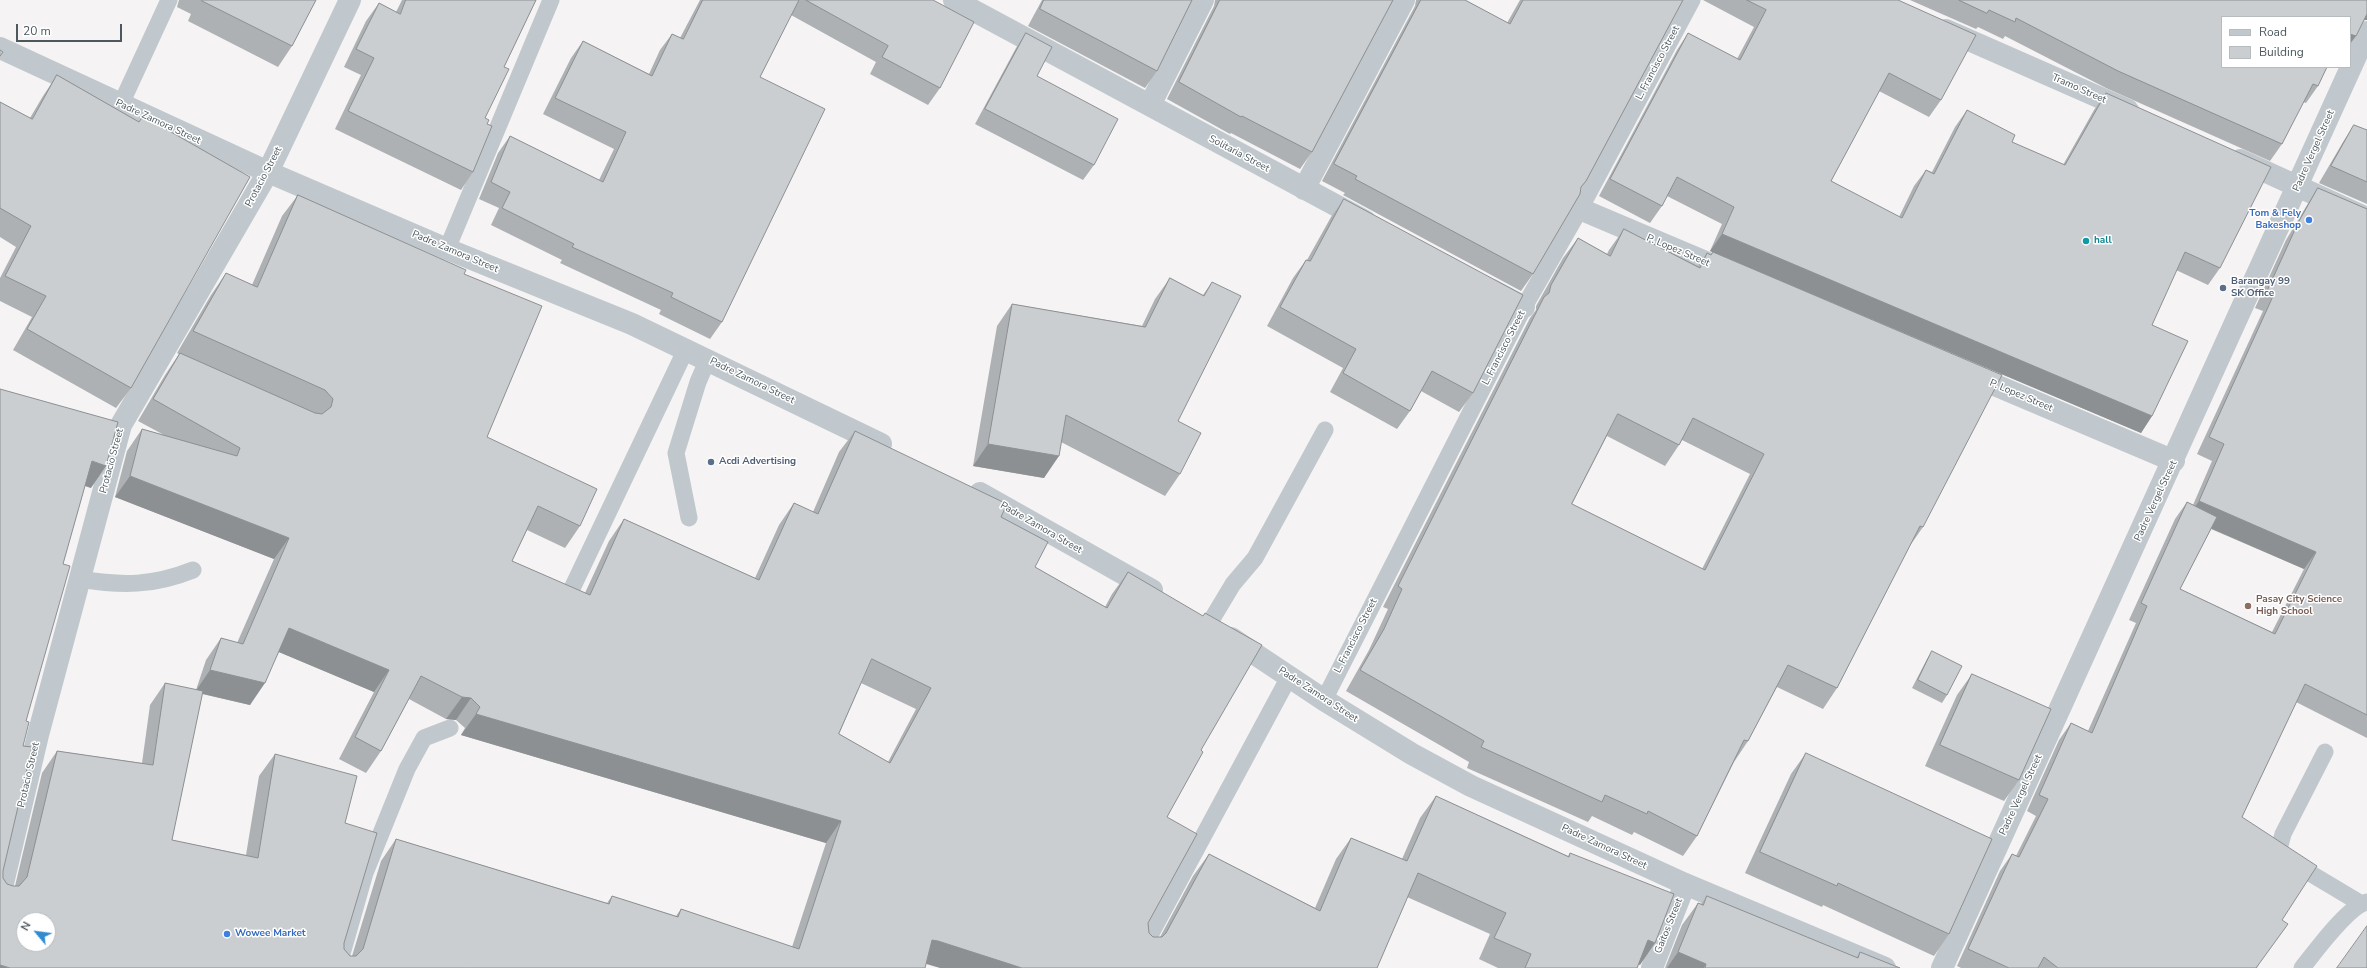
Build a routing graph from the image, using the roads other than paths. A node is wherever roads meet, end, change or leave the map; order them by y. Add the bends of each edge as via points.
1 (169, 0) edge
2 (350, 0) edge
3 (551, 0) edge
4 (954, 0) edge
5 (1203, 0) edge
6 (1404, 0) edge
7 (1692, 0) edge
8 (1930, 22) edge
9 (2367, 32) edge
10 (0, 48) edge
11 (121, 104) junction
12 (1150, 105) junction
13 (2147, 118) edge
14 (2219, 150) edge
15 (268, 172) junction
16 (2299, 186) junction
17 (1304, 189) junction
18 (1580, 209) junction
19 (2367, 218) edge
20 (1380, 229) edge
21 (447, 249) junction
22 (1749, 280) edge
23 (1476, 281) edge
24 (1524, 307) junction
25 (686, 349) junction
26 (708, 359) junction
27 (1954, 367) edge
28 (99, 419) edge
29 (121, 426) junction
30 (1325, 430) dead end
31 (900, 453) edge
32 (2174, 460) junction
33 (964, 485) edge
34 (689, 518) dead end
35 (193, 570) dead end
36 (80, 579) junction
37 (566, 602) edge
38 (1172, 602) edge
39 (1200, 619) joint
40 (1290, 677) junction
41 (1324, 700) junction
42 (450, 728) dead end
43 (2325, 752) dead end
44 (1685, 884) junction
45 (0, 896) edge
46 (2364, 903) edge
47 (1142, 950) edge
48 (338, 968) edge
49 (1652, 968) edge
50 (1885, 968) edge
51 (1942, 968) edge
52 (2302, 968) edge

1 - 11 lane
2 - 15 street, Protacio Street
3 - 21 lane
4 - 12 street, Solitaria Street
5 - 12 street
6 - 17 street
7 - 18 lane, L. Francisco Street
8 - 13 street, Tramo Street
9 - 16 street, Padre Vergel Street
10 - 11 street, Padre Zamora Street
11 - 15 street, Padre Zamora Street
12 - 17 street, Solitaria Street
14 - 16 street
15 - 21 street, Padre Zamora Street
15 - 29 street, Protacio Street via 167,362
16 - 19 street
16 - 32 street, Padre Vergel Street
17 - 20 street, Solitaria Street
18 - 22 street, P. Lopez Street
18 - 24 lane, L. Francisco Street
21 - 25 street, Padre Zamora Street via 632,324
23 - 24 street
24 - 41 lane, L. Francisco Street
25 - 26 street, Padre Zamora Street
25 - 37 lane
26 - 31 street, Padre Zamora Street
26 - 34 lane via 698,382 676,453
27 - 32 street, P. Lopez Street
28 - 29 street
29 - 36 street, Protacio Street
30 - 39 lane via 1255,558
32 - 51 street, Padre Vergel Street
33 - 38 street, Padre Zamora Street
35 - 36 lane via 171,579 131,585
36 - 45 street, Protacio Street via 38,735
39 - 40 street, Padre Zamora Street
40 - 41 street, Padre Zamora Street
40 - 47 lane
41 - 44 street, Padre Zamora Street via 1470,786
42 - 48 lane via 424,738 407,769 365,873
43 - 46 lane via 2283,834 2279,848 2288,860
44 - 49 street, Gaitos Street
44 - 50 street, Padre Zamora Street
46 - 52 lane via 2333,930

